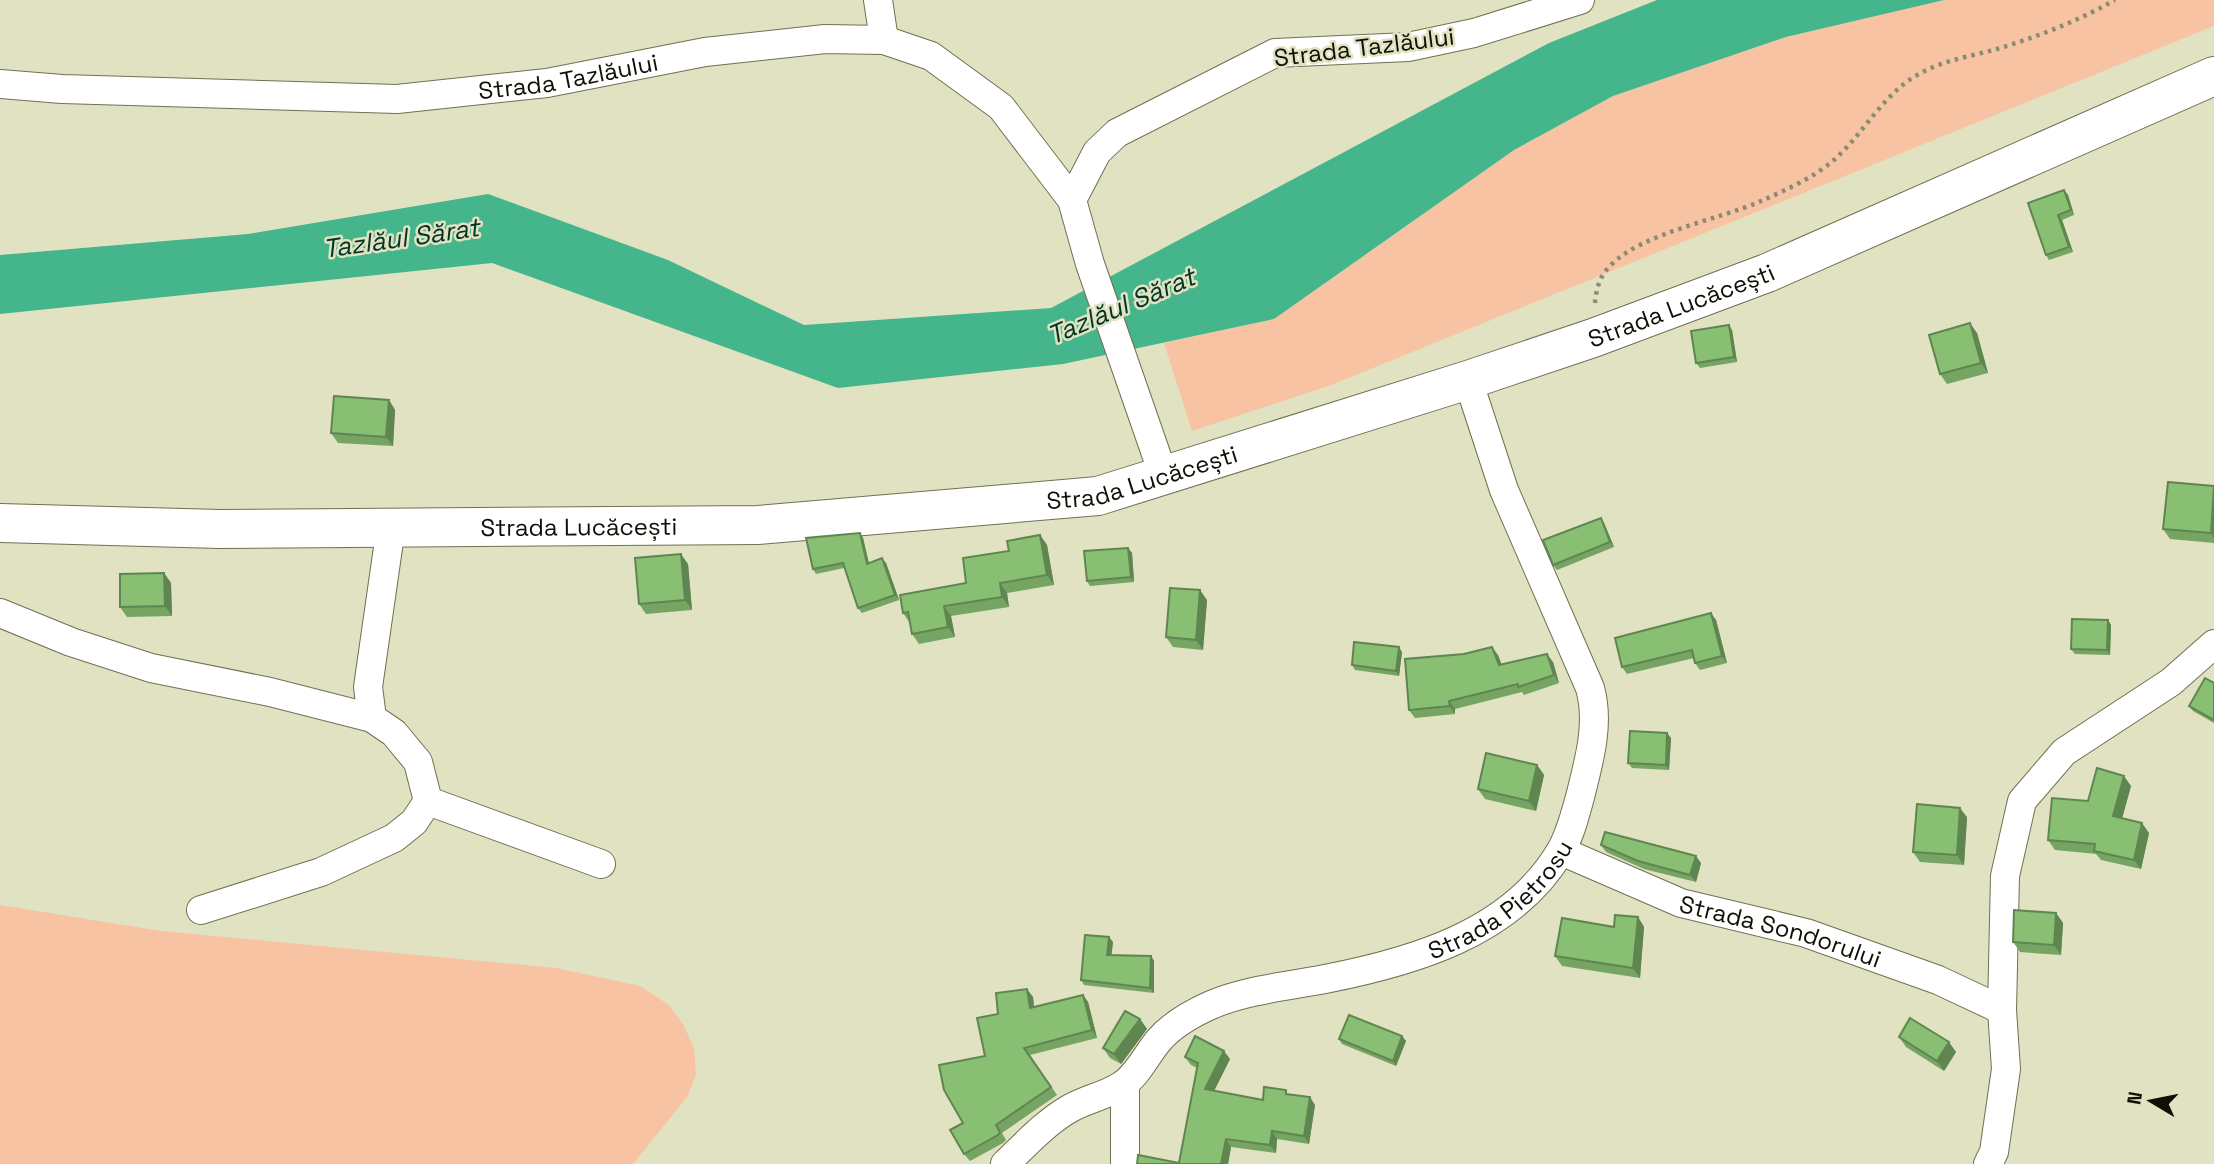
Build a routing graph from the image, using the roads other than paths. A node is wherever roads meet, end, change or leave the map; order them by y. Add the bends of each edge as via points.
1 (878, 0) edge
2 (1580, 0) edge
3 (884, 40) junction
4 (2214, 76) edge
5 (0, 83) edge
6 (1072, 200) junction
7 (1468, 380) junction
8 (1163, 474) junction
9 (0, 523) edge
10 (391, 527) junction
11 (0, 613) edge
12 (2214, 644) edge
13 (372, 718) junction
14 (428, 801) junction
15 (1561, 851) junction
16 (601, 864) dead end
17 (201, 910) dead end
18 (2002, 1010) junction
19 (1125, 1084) junction
20 (1004, 1164) edge
21 (1125, 1164) edge
22 (1988, 1164) edge

1 - 3 street
2 - 6 street, Strada Tazlăului via 1474,33 1408,47 1275,53 1117,133 1097,152
3 - 5 street, Strada Tazlăului via 825,39 705,52 547,83 397,99
3 - 6 street, Strada Tazlăului via 931,56 1001,107
4 - 7 main road, Strada Lucăcești via 1767,273
6 - 8 street, Strada Tazlăului
7 - 8 main road, Strada Lucăcești
7 - 15 street, Strada Pietrosu via 1504,490 1595,705 1587,771
8 - 10 main road, Strada Lucăcești via 1098,496 758,524
9 - 10 main road, Strada Lucăcești
10 - 13 street via 368,687
11 - 13 street via 150,668
12 - 18 street via 2171,682 2064,751 2021,801 2005,876
13 - 14 street via 394,733 418,762
14 - 16 street
14 - 17 street via 414,822 382,844 321,872
15 - 18 street, Strada Sondorului via 1681,903 1806,933 1938,980
15 - 19 street, Strada Pietrosu via 1515,902 1472,933 1382,965 1213,1004 1161,1038
18 - 22 street via 2006,1069 1994,1152
19 - 20 street, Strada Pietrosu via 1057,1116
19 - 21 street

